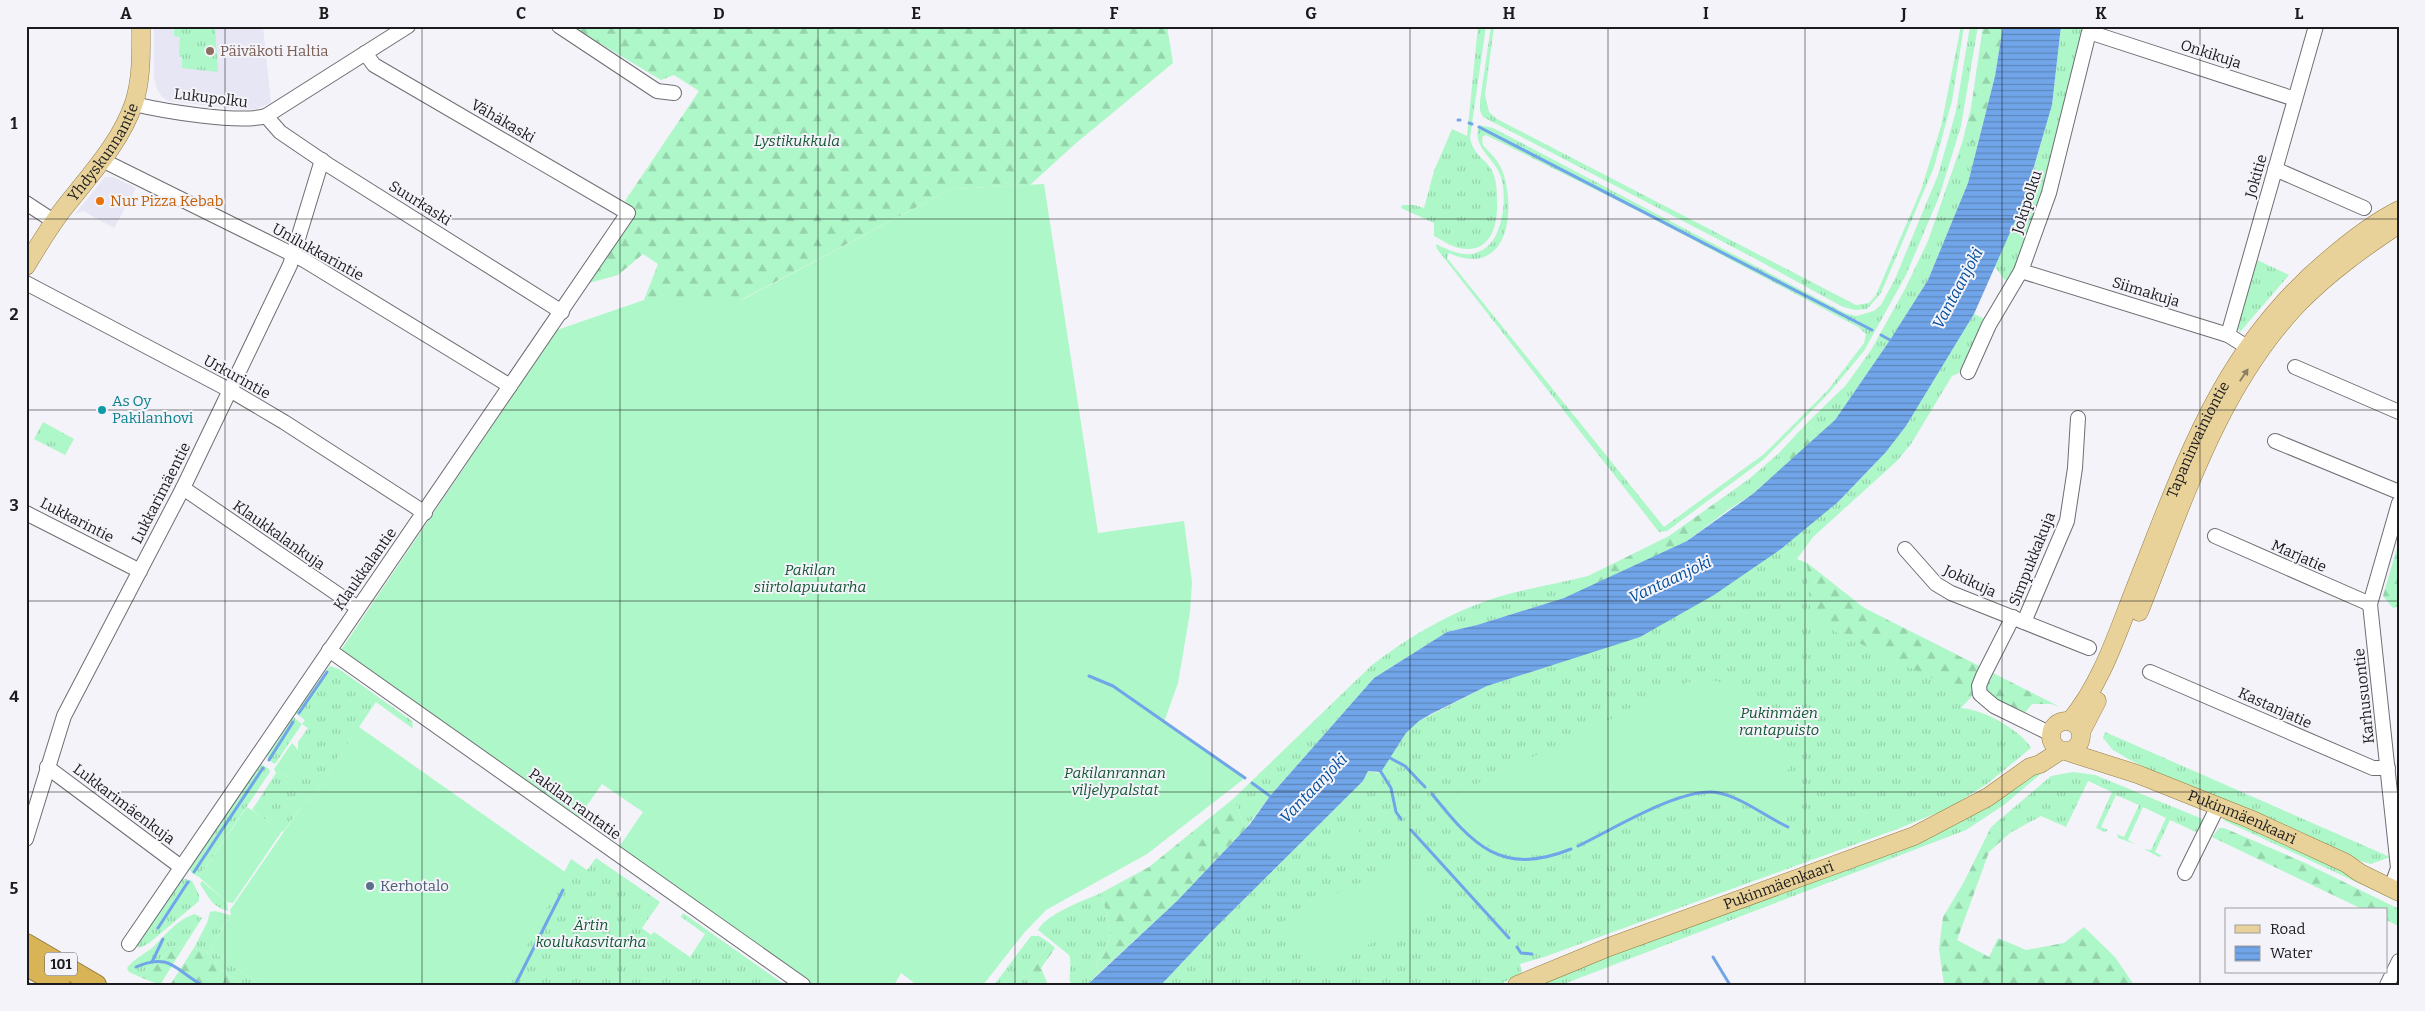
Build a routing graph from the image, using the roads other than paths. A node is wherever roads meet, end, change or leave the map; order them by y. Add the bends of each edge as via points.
1 (141, 26) edge
2 (408, 26) edge
3 (559, 26) edge
4 (2316, 26) edge
5 (2090, 32) joint
6 (365, 53) junction
7 (674, 93) dead end
8 (2295, 99) junction
9 (134, 104) junction
10 (266, 116) junction
11 (102, 160) junction
12 (322, 160) junction
13 (2275, 169) junction
14 (26, 203) edge
15 (2364, 208) dead end
16 (2399, 210) edge
17 (628, 213) joint
18 (55, 222) junction
19 (2399, 224) edge
20 (293, 254) junction
21 (26, 266) edge
22 (2021, 271) junction
23 (26, 283) edge
24 (562, 312) junction
25 (2228, 335) junction
26 (2252, 350) junction
27 (2295, 367) dead end
28 (1968, 372) dead end
29 (510, 386) junction
30 (230, 391) junction
31 (2399, 412) edge
32 (2078, 418) dead end
33 (2275, 441) dead end
34 (182, 488) junction
35 (2399, 492) edge
36 (2399, 503) edge
37 (26, 513) edge
38 (425, 513) junction
39 (2215, 536) dead end
40 (1905, 549) dead end
41 (140, 571) junction
42 (2370, 604) junction
43 (358, 608) junction
44 (2018, 620) junction
45 (2089, 648) dead end
46 (329, 650) junction
47 (2150, 672) dead end
48 (2078, 730) junction
49 (2057, 744) junction
50 (47, 767) junction
51 (2388, 768) junction
52 (2137, 774) junction
53 (2218, 806) junction
54 (26, 839) edge
55 (181, 866) junction
56 (2185, 873) dead end
57 (2396, 886) edge
58 (26, 944) edge
59 (129, 944) dead end
60 (2399, 961) edge
61 (26, 965) edge
62 (60, 985) edge
63 (96, 985) edge
64 (803, 985) edge
65 (1517, 985) edge
66 (2387, 985) edge

1 - 9 main road, Yhdyskunnantie via 139,85
2 - 6 street, Lukupolku
3 - 7 street via 657,91
4 - 8 street, Jokitie
5 - 8 street, Onkikuja
5 - 22 street, Jokipolku via 2049,193
6 - 10 street, Lukupolku
6 - 17 street, Vähäkaski via 374,65
8 - 13 street, Jokitie
9 - 10 street, Lukupolku via 254,120
9 - 11 main road, Yhdyskunnantie via 121,132
10 - 12 street, Suurkaski via 280,132
11 - 18 main road, Yhdyskunnantie
11 - 20 street, Unilukkarintie
12 - 20 street, Lukkarimäentie
12 - 24 street, Suurkaski
13 - 15 street
13 - 25 street, Jokitie
14 - 18 street
16 - 26 main road, Tapaninvainiontie via 2343,247 2314,271 2288,297
17 - 24 street, Klaukkalantie
18 - 21 main road, Yhdyskunnantie
19 - 26 main road, Tapaninvainiontie via 2324,279
20 - 29 street, Unilukkarintie
20 - 30 street, Lukkarimäentie
22 - 25 street, Siimakuja
22 - 28 street, Jokipolku via 1989,325
23 - 30 street, Urkurintie
24 - 29 street, Klaukkalantie
25 - 26 street, Siimakuja
26 - 48 main road, Tapaninvainiontie via 2215,427 2120,659
27 - 31 street
29 - 38 street, Klaukkalantie
30 - 34 street, Lukkarimäentie
30 - 38 street, Urkurintie
32 - 44 street, Simpukkakuja via 2067,521
33 - 35 street
34 - 41 street, Lukkarimäentie
34 - 43 street, Klaukkalankuja
36 - 42 street, Karhusuontie
37 - 41 street, Lukkarintie
38 - 43 street, Klaukkalantie
39 - 42 street, Marjatie
40 - 44 street, Jokikuja via 1936,584
41 - 50 street, Lukkarimäentie via 64,716
42 - 51 street, Karhusuontie
43 - 46 street, Klaukkalantie
44 - 45 street, Jokikuja
44 - 49 street, Simpukkakuja via 1984,674 1979,686 1980,694
46 - 55 street, Klaukkalantie
46 - 64 street, Pakilan rantatie
47 - 51 street, Kastanjatie via 2372,768
48 - 49 main road, Pukinmäenkaari via 2077,747
48 - 49 main road, Pukinmäenkaari via 2057,724
48 - 52 main road, Pukinmäenkaari via 2098,750
49 - 52 main road, Pukinmäenkaari
49 - 65 main road, Pukinmäenkaari via 2037,753 2030,767 1988,797 1914,836 1609,947
50 - 54 street, Lukkarimäentie
50 - 55 street, Lukkarimäenkuja
51 - 57 street, Karhusuontie via 2398,868
52 - 53 main road, Pukinmäenkaari
53 - 56 street
53 - 57 main road, Pukinmäenkaari via 2346,863 2360,873
55 - 59 street, Klaukkalantie
58 - 63 highway, 101
60 - 66 street
61 - 62 highway, 101

